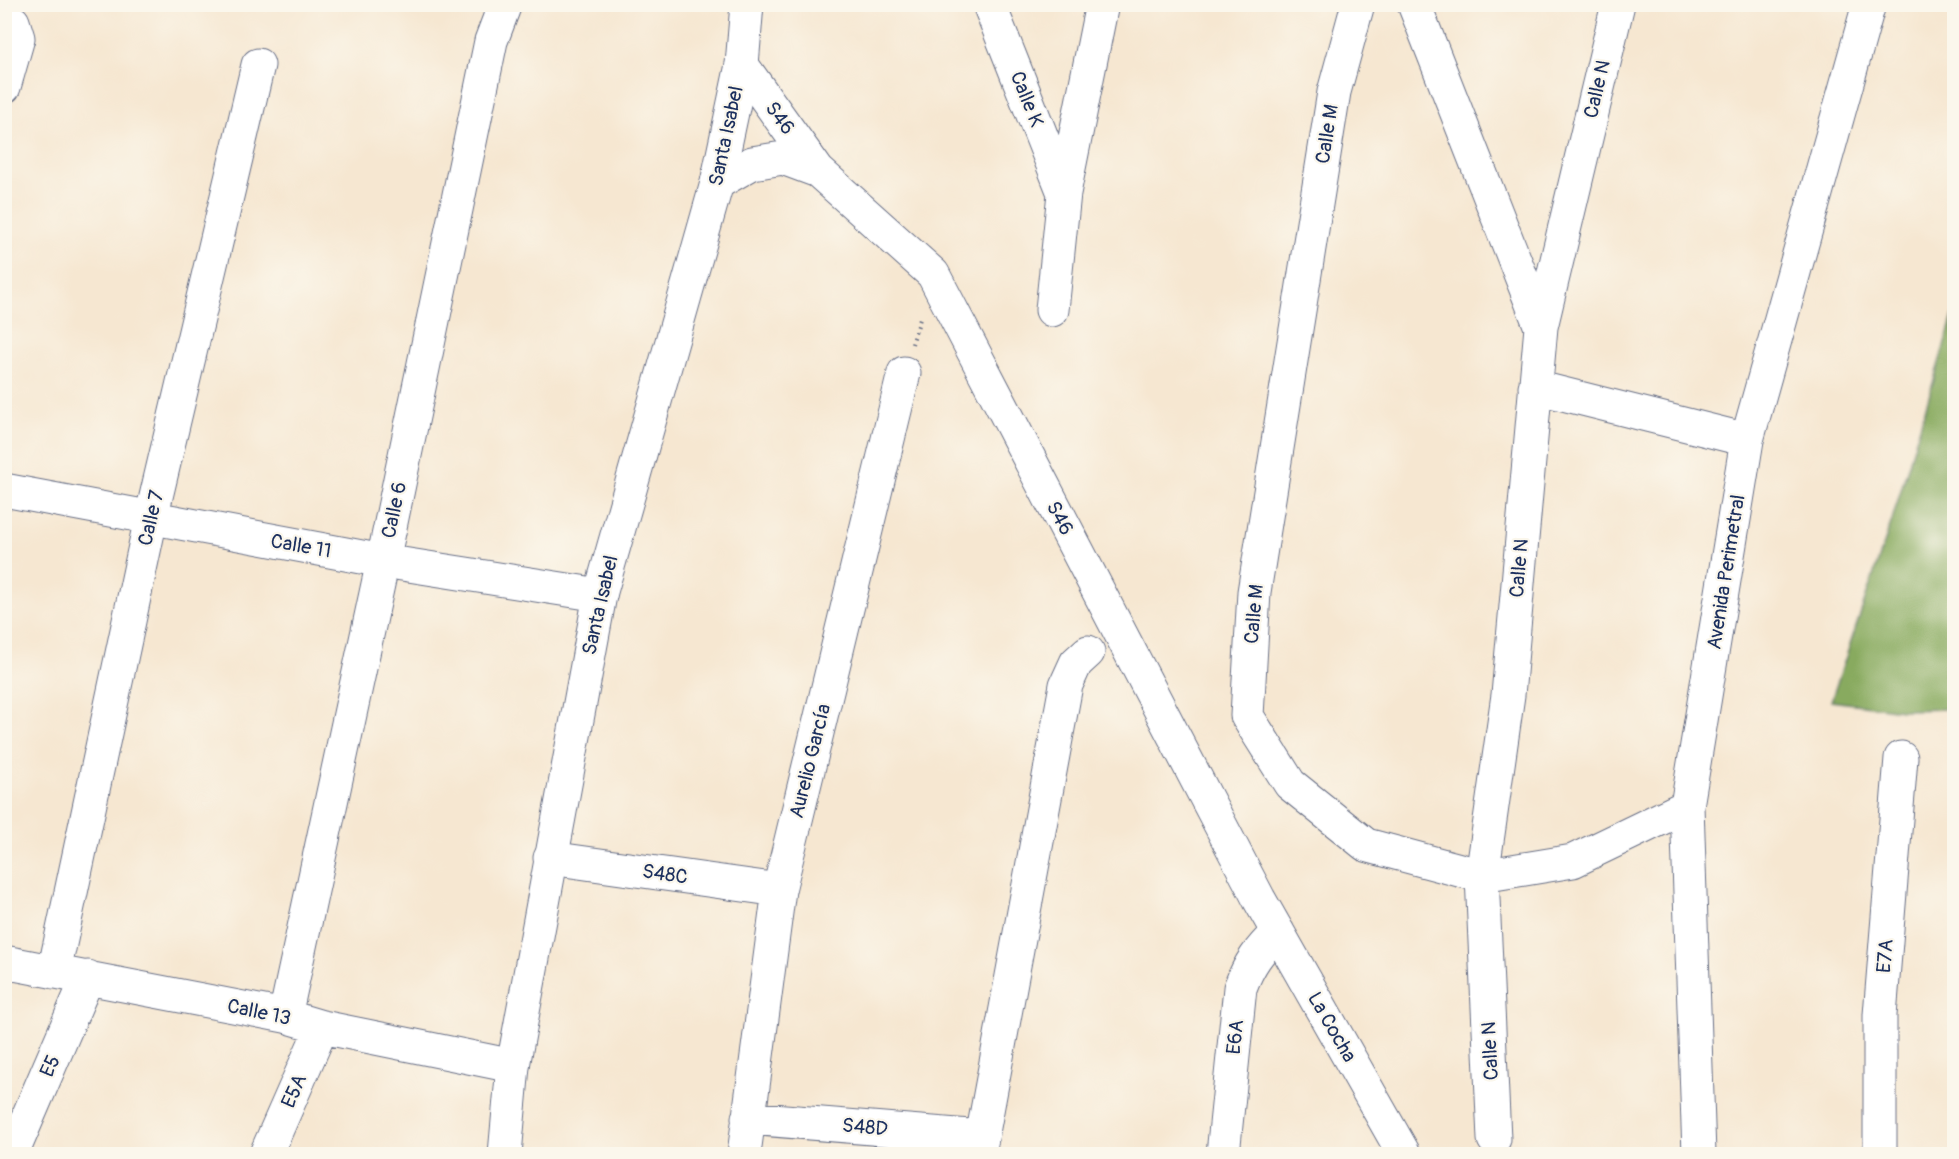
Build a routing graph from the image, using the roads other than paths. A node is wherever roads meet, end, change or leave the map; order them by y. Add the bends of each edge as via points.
1 (505, 4) edge
2 (747, 4) edge
3 (989, 4) edge
4 (1102, 4) edge
5 (1358, 4) edge
6 (1414, 4) edge
7 (1618, 4) edge
8 (1869, 4) edge
9 (4, 18) edge
10 (258, 65) dead end
11 (742, 65) junction
12 (4, 87) edge
13 (818, 171) junction
14 (717, 183) junction
15 (1064, 193) junction
16 (1052, 310) dead end
17 (1541, 327) junction
18 (904, 373) road end
19 (1535, 387) junction
20 (1747, 440) junction
21 (4, 490) edge
22 (151, 518) junction
23 (383, 561) junction
24 (600, 595) junction
25 (1088, 652) dead end
26 (1901, 758) dead end
27 (1687, 806) junction
28 (550, 858) junction
29 (1482, 876) junction
30 (778, 890) junction
31 (1260, 899) joint
32 (1278, 932) junction
33 (4, 962) edge
34 (54, 972) junction
35 (88, 977) junction
36 (285, 1016) junction
37 (322, 1027) junction
38 (513, 1066) junction
39 (748, 1118) junction
40 (1494, 1139) dead end
41 (981, 1146) edge
42 (12, 1155) edge
43 (266, 1155) edge
44 (505, 1155) edge
45 (744, 1155) edge
46 (1223, 1155) edge
47 (1404, 1155) edge
48 (1699, 1155) edge
49 (1880, 1155) edge

1 - 23 street, Calle 6 via 490,41
2 - 11 street
3 - 15 street, Calle K
4 - 15 street, Calle K
5 - 29 street, Calle M via 1334,92 1254,592 1247,716 1290,784 1366,845
6 - 17 street
7 - 17 street, Calle N
8 - 20 street, Avenida Perimetral
9 - 12 street via 13,22 18,38
10 - 22 street, Calle 7
11 - 13 street, S46
11 - 14 street, Santa Isabel
13 - 14 street, S46 via 783,158 752,163
13 - 31 street, S46 via 933,274
14 - 24 street, Santa Isabel
15 - 16 street, Calle K
17 - 19 street, Calle N
18 - 30 street, Aurelio García
19 - 20 street
19 - 29 street, Calle N via 1508,695
20 - 27 street, Avenida Perimetral
21 - 22 street, Calle 11
22 - 23 street, Calle 11
22 - 34 street, Calle 7
23 - 24 street, Calle 11
23 - 36 street, Calle 6
24 - 28 street, Santa Isabel
25 - 41 street via 1076,663 1066,685
26 - 49 street, E7A via 1880,1015
27 - 29 street, Calle M via 1573,861
27 - 48 street, Avenida Perimetral
28 - 30 street, S48C
28 - 38 street, Santa Isabel
29 - 40 street, Calle N
30 - 39 street, Aurelio García
31 - 32 street, La Cocha
32 - 46 street, E6A via 1253,958 1240,988
32 - 47 street, La Cocha
33 - 34 street, Calle 13
34 - 35 street, Calle 13
35 - 36 street, Calle 13
35 - 42 street, E5
36 - 37 street, Calle 13
37 - 38 street, Calle 13
37 - 43 street, E5A
38 - 44 street, Santa Isabel
39 - 41 street, S48D
39 - 45 street, Aurelio García

